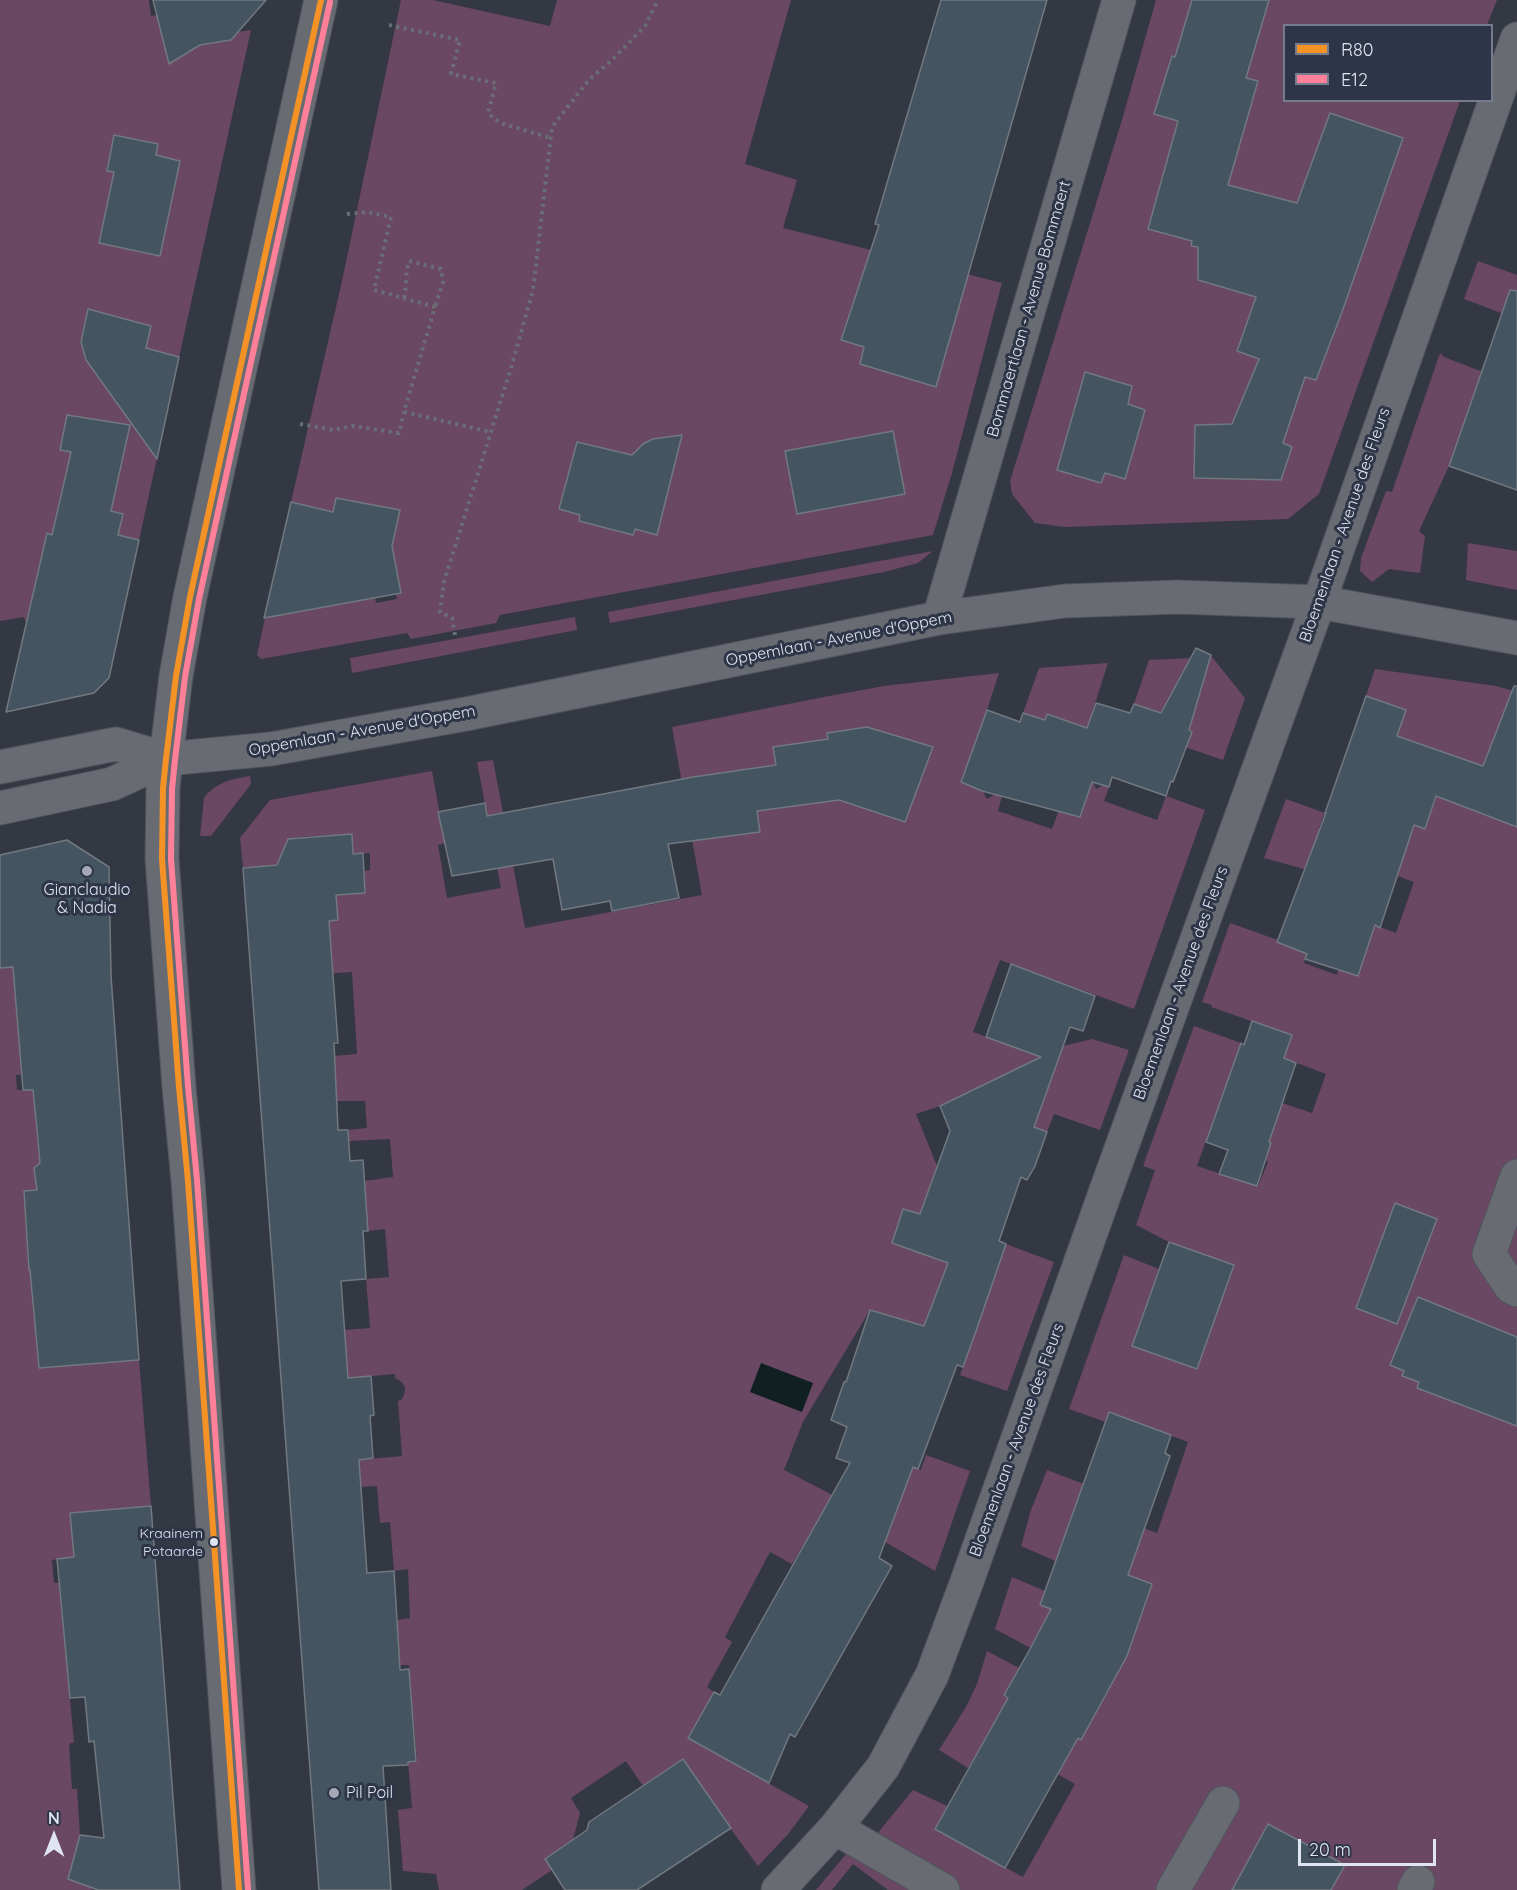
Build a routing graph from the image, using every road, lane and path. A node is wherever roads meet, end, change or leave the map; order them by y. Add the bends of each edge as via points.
1 (321, 0) edge
2 (658, 0) edge
3 (1119, 0) edge
4 (389, 25) dead end
5 (1517, 39) edge
6 (551, 138) junction
7 (347, 214) dead end
8 (404, 298) junction
9 (435, 307) junction
10 (404, 412) junction
11 (300, 424) dead end
12 (491, 432) junction
13 (1319, 602) junction
14 (939, 618) junction
15 (454, 635) dead end
16 (1517, 638) edge
17 (166, 759) junction
18 (0, 766) edge
19 (0, 808) edge
20 (1517, 1176) edge
21 (1517, 1290) edge
22 (1223, 1803) dead end
23 (835, 1828) junction
24 (239, 1890) edge
25 (778, 1890) edge
26 (943, 1890) edge
27 (1173, 1890) edge

1 - 17 street via 193,587
2 - 6 path via 645,26 588,81 552,127
3 - 14 street, Bommaertlaan - Avenue Bommaert
4 - 6 path via 460,40 451,74 495,83 488,113 500,123
5 - 13 street, Bloemenlaan - Avenue des Fleurs
6 - 12 path via 533,290
7 - 8 path via 367,212 391,217 374,290
8 - 9 path
8 - 9 path via 409,261 441,269 443,282
9 - 10 path
10 - 11 path via 399,433
10 - 12 path
12 - 15 path via 444,582 440,612 452,618
13 - 14 street, Oppemlaan - Avenue d'Oppem via 1177,597 1065,601
13 - 16 street, Oppemlaan - Avenue d'Oppem
13 - 23 street, Bloemenlaan - Avenue des Fleurs via 932,1675 883,1767
14 - 17 street, Oppemlaan - Avenue d'Oppem via 454,716 271,749
17 - 18 street, Oppemlaan - Avenue d'Oppem via 116,744
17 - 19 street, Oppemlaan - Avenue d'Oppem via 112,784
17 - 24 street via 162,859
20 - 21 street via 1489,1254
22 - 27 street
23 - 25 street, Bloemenlaan - Avenue des Fleurs
23 - 26 street

